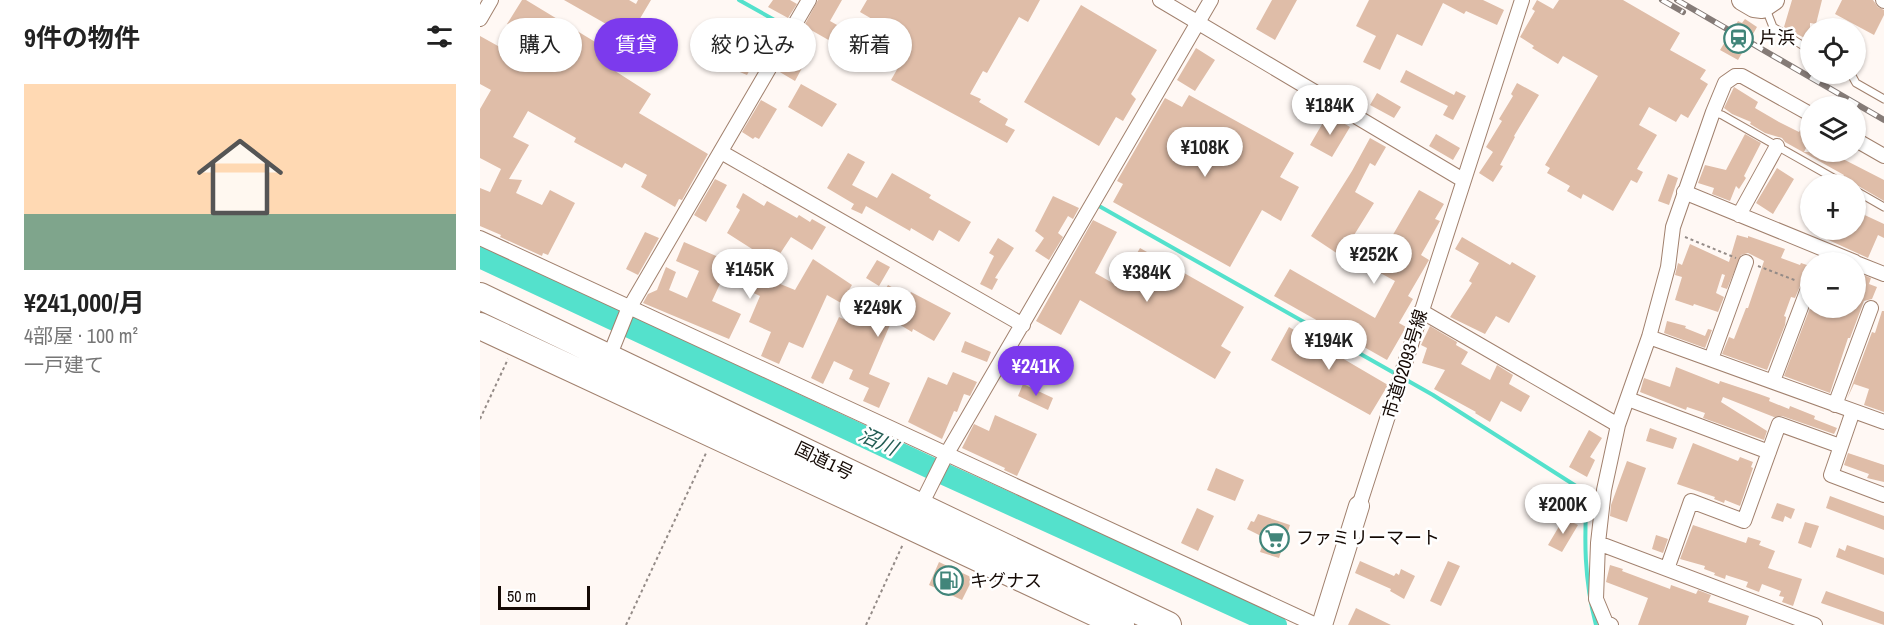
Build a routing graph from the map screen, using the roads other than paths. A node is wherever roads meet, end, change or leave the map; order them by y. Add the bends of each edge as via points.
1 (491, 0) edge
2 (809, 0) edge
3 (1160, 0) edge
4 (1211, 0) edge
5 (1522, 0) edge
6 (1742, 0) edge
7 (1770, 3) edge
8 (480, 19) edge
9 (1198, 22) junction
10 (1800, 44) edge
11 (1858, 84) edge
12 (1884, 99) edge
13 (1800, 108) edge
14 (1713, 112) junction
15 (1777, 146) junction
16 (1866, 146) edge
17 (721, 152) junction
18 (1884, 156) edge
19 (1826, 174) edge
20 (1463, 180) junction
21 (1684, 192) junction
22 (1866, 197) edge
23 (1884, 207) edge
24 (1740, 215) junction
25 (480, 238) edge
26 (1829, 252) edge
27 (1746, 262) dead end
28 (1866, 267) edge
29 (1884, 274) edge
30 (480, 296) edge
31 (1871, 308) dead end
32 (1800, 310) edge
33 (629, 311) junction
34 (1421, 311) junction
35 (1023, 325) junction
36 (480, 326) edge
37 (1649, 337) junction
38 (612, 349) junction
39 (1711, 359) junction
40 (1773, 381) junction
41 (1628, 399) junction
42 (1835, 405) junction
43 (1853, 411) junction
44 (1884, 422) edge
45 (1618, 424) junction
46 (1840, 446) junction
47 (1769, 452) junction
48 (945, 457) junction
49 (1884, 495) edge
50 (920, 506) junction
51 (1359, 506) joint
52 (1598, 543) junction
53 (1667, 569) junction
54 (1807, 624) edge
55 (1121, 625) edge
56 (1168, 625) edge
57 (1316, 625) edge
58 (1322, 625) edge
59 (1611, 625) edge

1 - 8 street
2 - 17 street
3 - 9 street
4 - 9 street
5 - 20 street, 市道02093号線
6 - 7 street via 1754,7
7 - 10 lane via 1773,27
9 - 20 street
9 - 35 street
11 - 12 lane
13 - 14 street via 1735,76 1725,83
14 - 15 lane
14 - 21 street
15 - 19 lane
15 - 24 street
16 - 18 street
17 - 33 street
17 - 35 street
20 - 34 street, 市道02093号線
21 - 24 street
21 - 37 street
22 - 23 lane
24 - 26 street
25 - 33 street
27 - 39 street
28 - 29 street
30 - 38 highway, 国道1号
31 - 42 street
32 - 40 street
33 - 38 street
33 - 48 street
34 - 45 street
34 - 51 street, 市道02093号線
35 - 48 street
36 - 50 highway, 国道1号 via 714,436
37 - 39 street
37 - 41 street
38 - 50 highway, 国道1号
39 - 40 street
40 - 42 street
41 - 45 street
41 - 47 street
42 - 43 street
43 - 44 street
43 - 46 street
45 - 52 street
46 - 47 street via 1779,424
46 - 49 street via 1831,475
47 - 53 street via 1744,521 1691,501
48 - 50 street
48 - 57 street
50 - 55 highway, 国道1号
50 - 56 highway, 国道1号
51 - 58 street, 市道02093号線
52 - 53 street
52 - 59 street via 1596,599 1606,623
53 - 54 street

